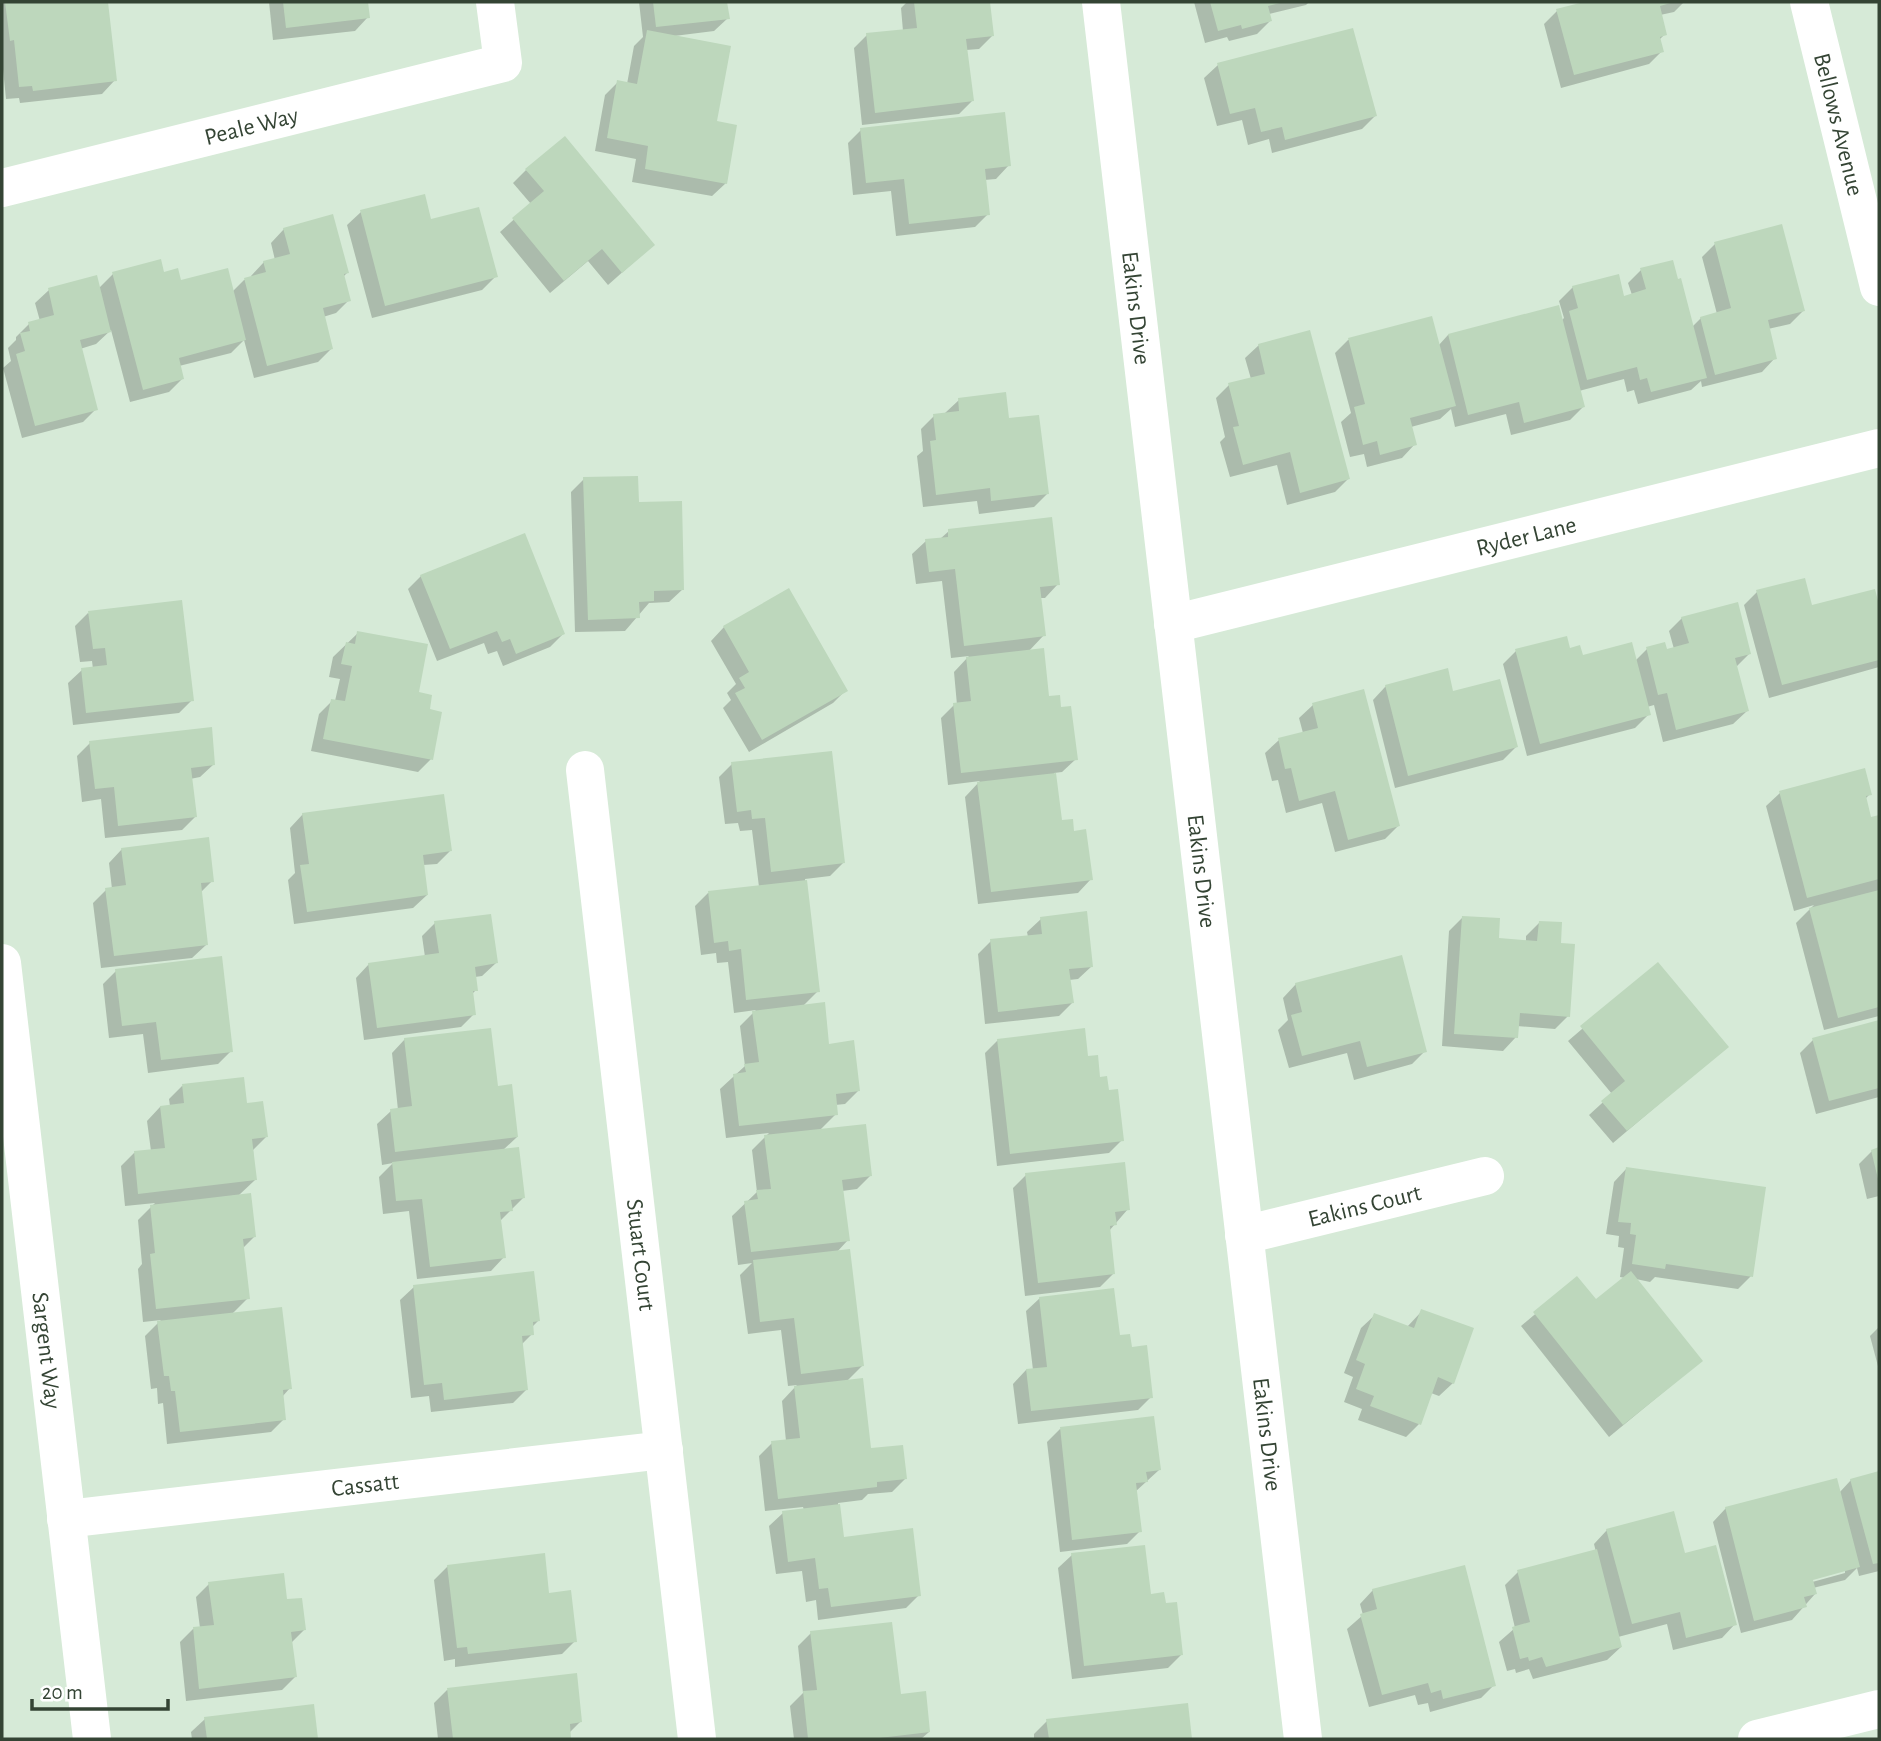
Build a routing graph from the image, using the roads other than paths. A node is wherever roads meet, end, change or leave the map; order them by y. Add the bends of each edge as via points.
1 (495, 2) edge
2 (1101, 2) edge
3 (1809, 2) edge
4 (2, 188) edge
5 (1879, 286) edge
6 (1879, 448) edge
7 (1173, 624) junction
8 (585, 770) dead end
9 (2, 963) edge
10 (10, 1109) edge
11 (1485, 1176) dead end
12 (1244, 1235) junction
13 (664, 1450) junction
14 (66, 1519) junction
15 (1879, 1709) edge
16 (92, 1739) edge
17 (697, 1739) edge
18 (1303, 1739) edge
19 (1757, 1739) edge

1 - 4 street, Peale Way via 503,63
2 - 7 street, Eakins Drive
3 - 5 street, Bellows Avenue
6 - 7 street, Ryder Lane
7 - 12 street, Eakins Drive
8 - 13 street, Stuart Court
9 - 10 street, Sargent Way
10 - 14 street, Sargent Way
11 - 12 street, Eakins Court
12 - 18 street, Eakins Drive
13 - 14 street, Cassatt
13 - 17 street, Stuart Court
14 - 16 street, Sargent Way
15 - 19 street

